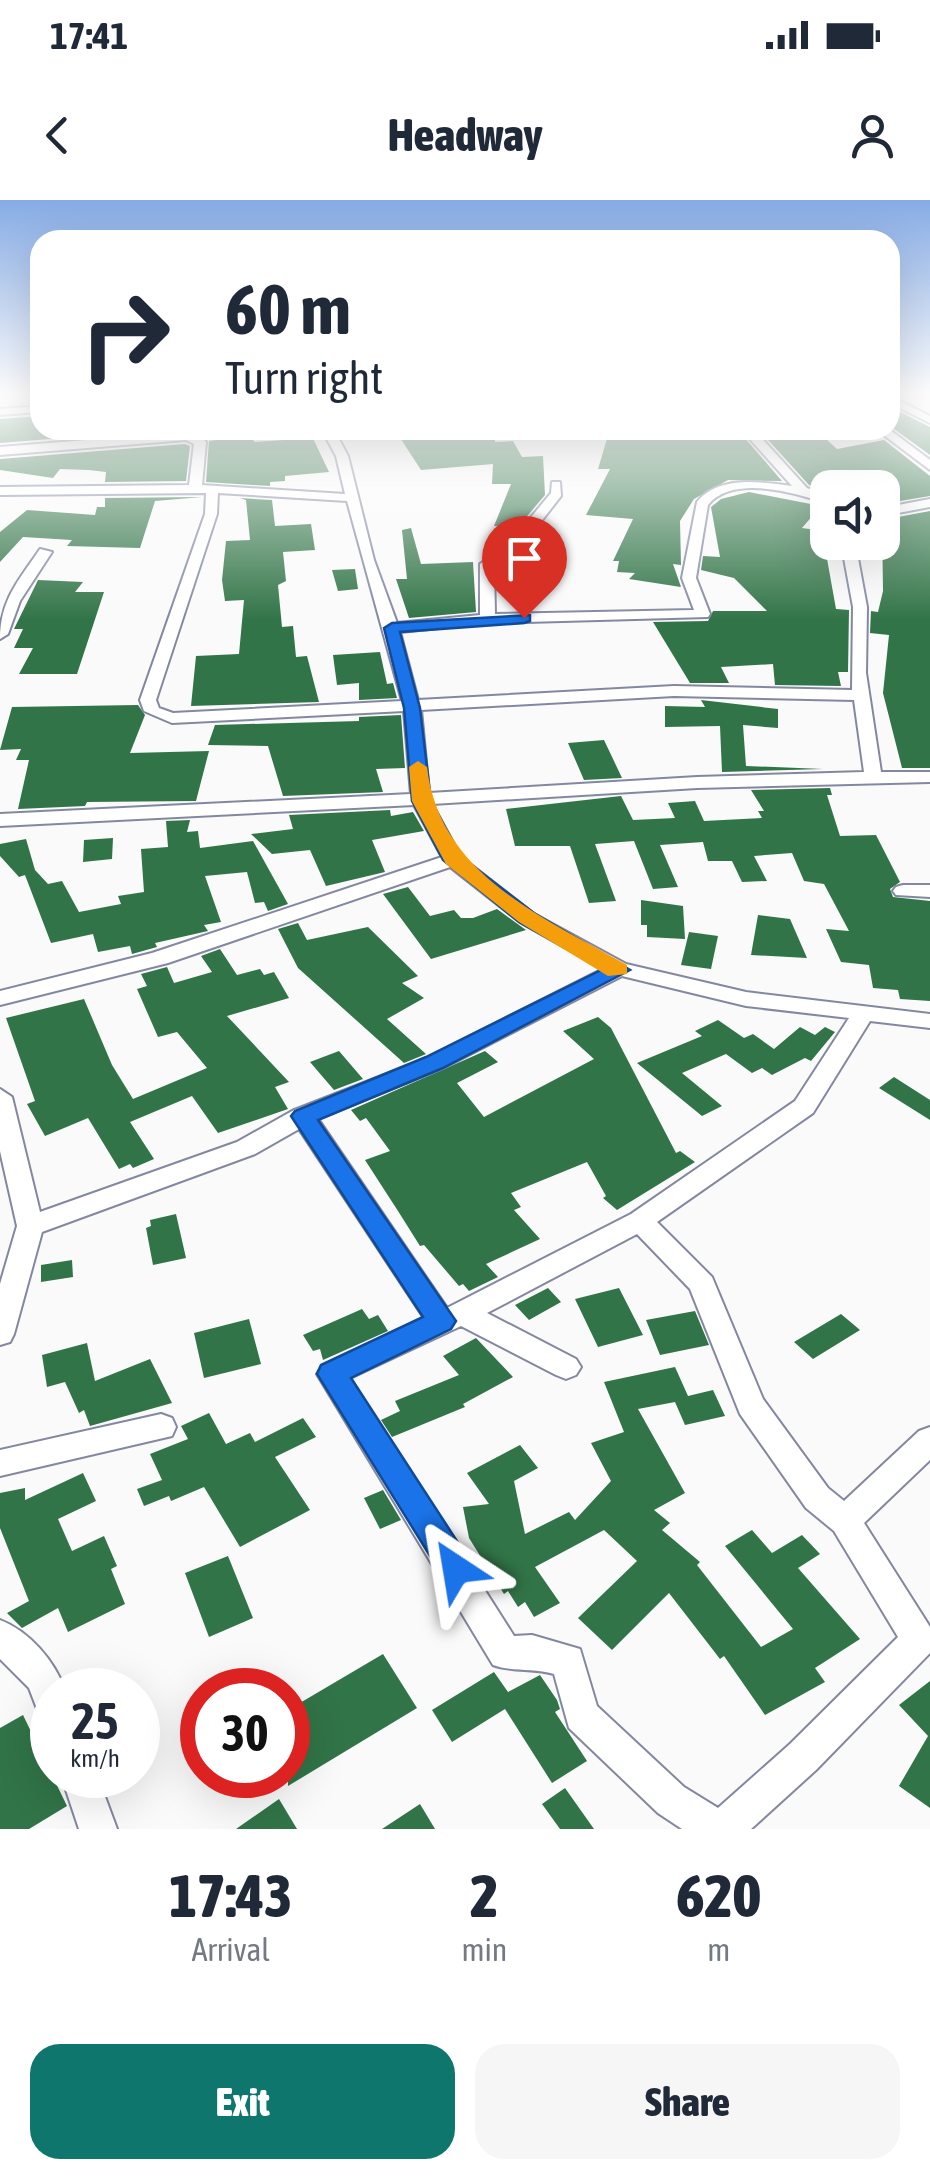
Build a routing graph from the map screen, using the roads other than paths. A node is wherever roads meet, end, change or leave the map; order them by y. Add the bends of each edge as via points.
1 (202, 468) edge
2 (345, 468) edge
3 (782, 468) edge
4 (556, 484) dead end
5 (204, 490) junction
6 (0, 491) edge
7 (804, 492) junction
8 (810, 494) edge
9 (352, 498) junction
10 (930, 504) edge
11 (900, 509) edge
12 (45, 552) dead end
13 (851, 560) edge
14 (488, 619) junction
15 (392, 628) junction
16 (0, 634) edge
17 (860, 695) junction
18 (412, 708) junction
19 (872, 776) junction
20 (930, 777) edge
21 (421, 801) junction
22 (0, 820) edge
23 (453, 860) junction
24 (930, 891) edge
25 (903, 892) dead end
26 (619, 970) junction
27 (0, 998) edge
28 (864, 1012) junction
29 (930, 1022) edge
30 (0, 1097) edge
31 (303, 1116) junction
32 (640, 1221) junction
33 (30, 1226) junction
34 (452, 1317) junction
35 (0, 1334) edge
36 (566, 1367) dead end
37 (161, 1427) dead end
38 (930, 1440) edge
39 (0, 1463) edge
40 (845, 1520) junction
41 (0, 1636) edge
42 (925, 1643) edge
43 (34, 1668) edge
44 (87, 1798) edge
45 (98, 1829) edge
46 (720, 1829) edge

1 - 5 street
2 - 9 street
3 - 7 street
4 - 14 street via 557,493 530,530 487,564
5 - 6 street
5 - 9 street
5 - 18 street via 211,514 148,700 152,711 172,718
7 - 8 street
7 - 14 street via 736,486 702,503 689,578 703,614
9 - 15 street
10 - 11 street
12 - 16 street
13 - 17 street via 860,607
14 - 15 street
15 - 18 street
17 - 18 street via 674,691
17 - 19 street
18 - 21 street
19 - 20 street
19 - 21 street
21 - 22 street via 176,818
21 - 23 street
23 - 26 street via 527,918
23 - 27 street via 160,958
24 - 25 street
26 - 28 street via 746,999
26 - 31 street via 434,1063
28 - 29 street
28 - 32 street via 804,1107
30 - 33 street
31 - 33 street via 246,1148
31 - 34 street
32 - 34 street
32 - 40 street via 702,1284 750,1405 817,1498
33 - 35 street
34 - 36 street
34 - 46 street via 332,1374 506,1652 568,1661 582,1716 671,1800
37 - 39 street
38 - 40 street
40 - 42 street
41 - 43 street
42 - 46 street
44 - 45 street

